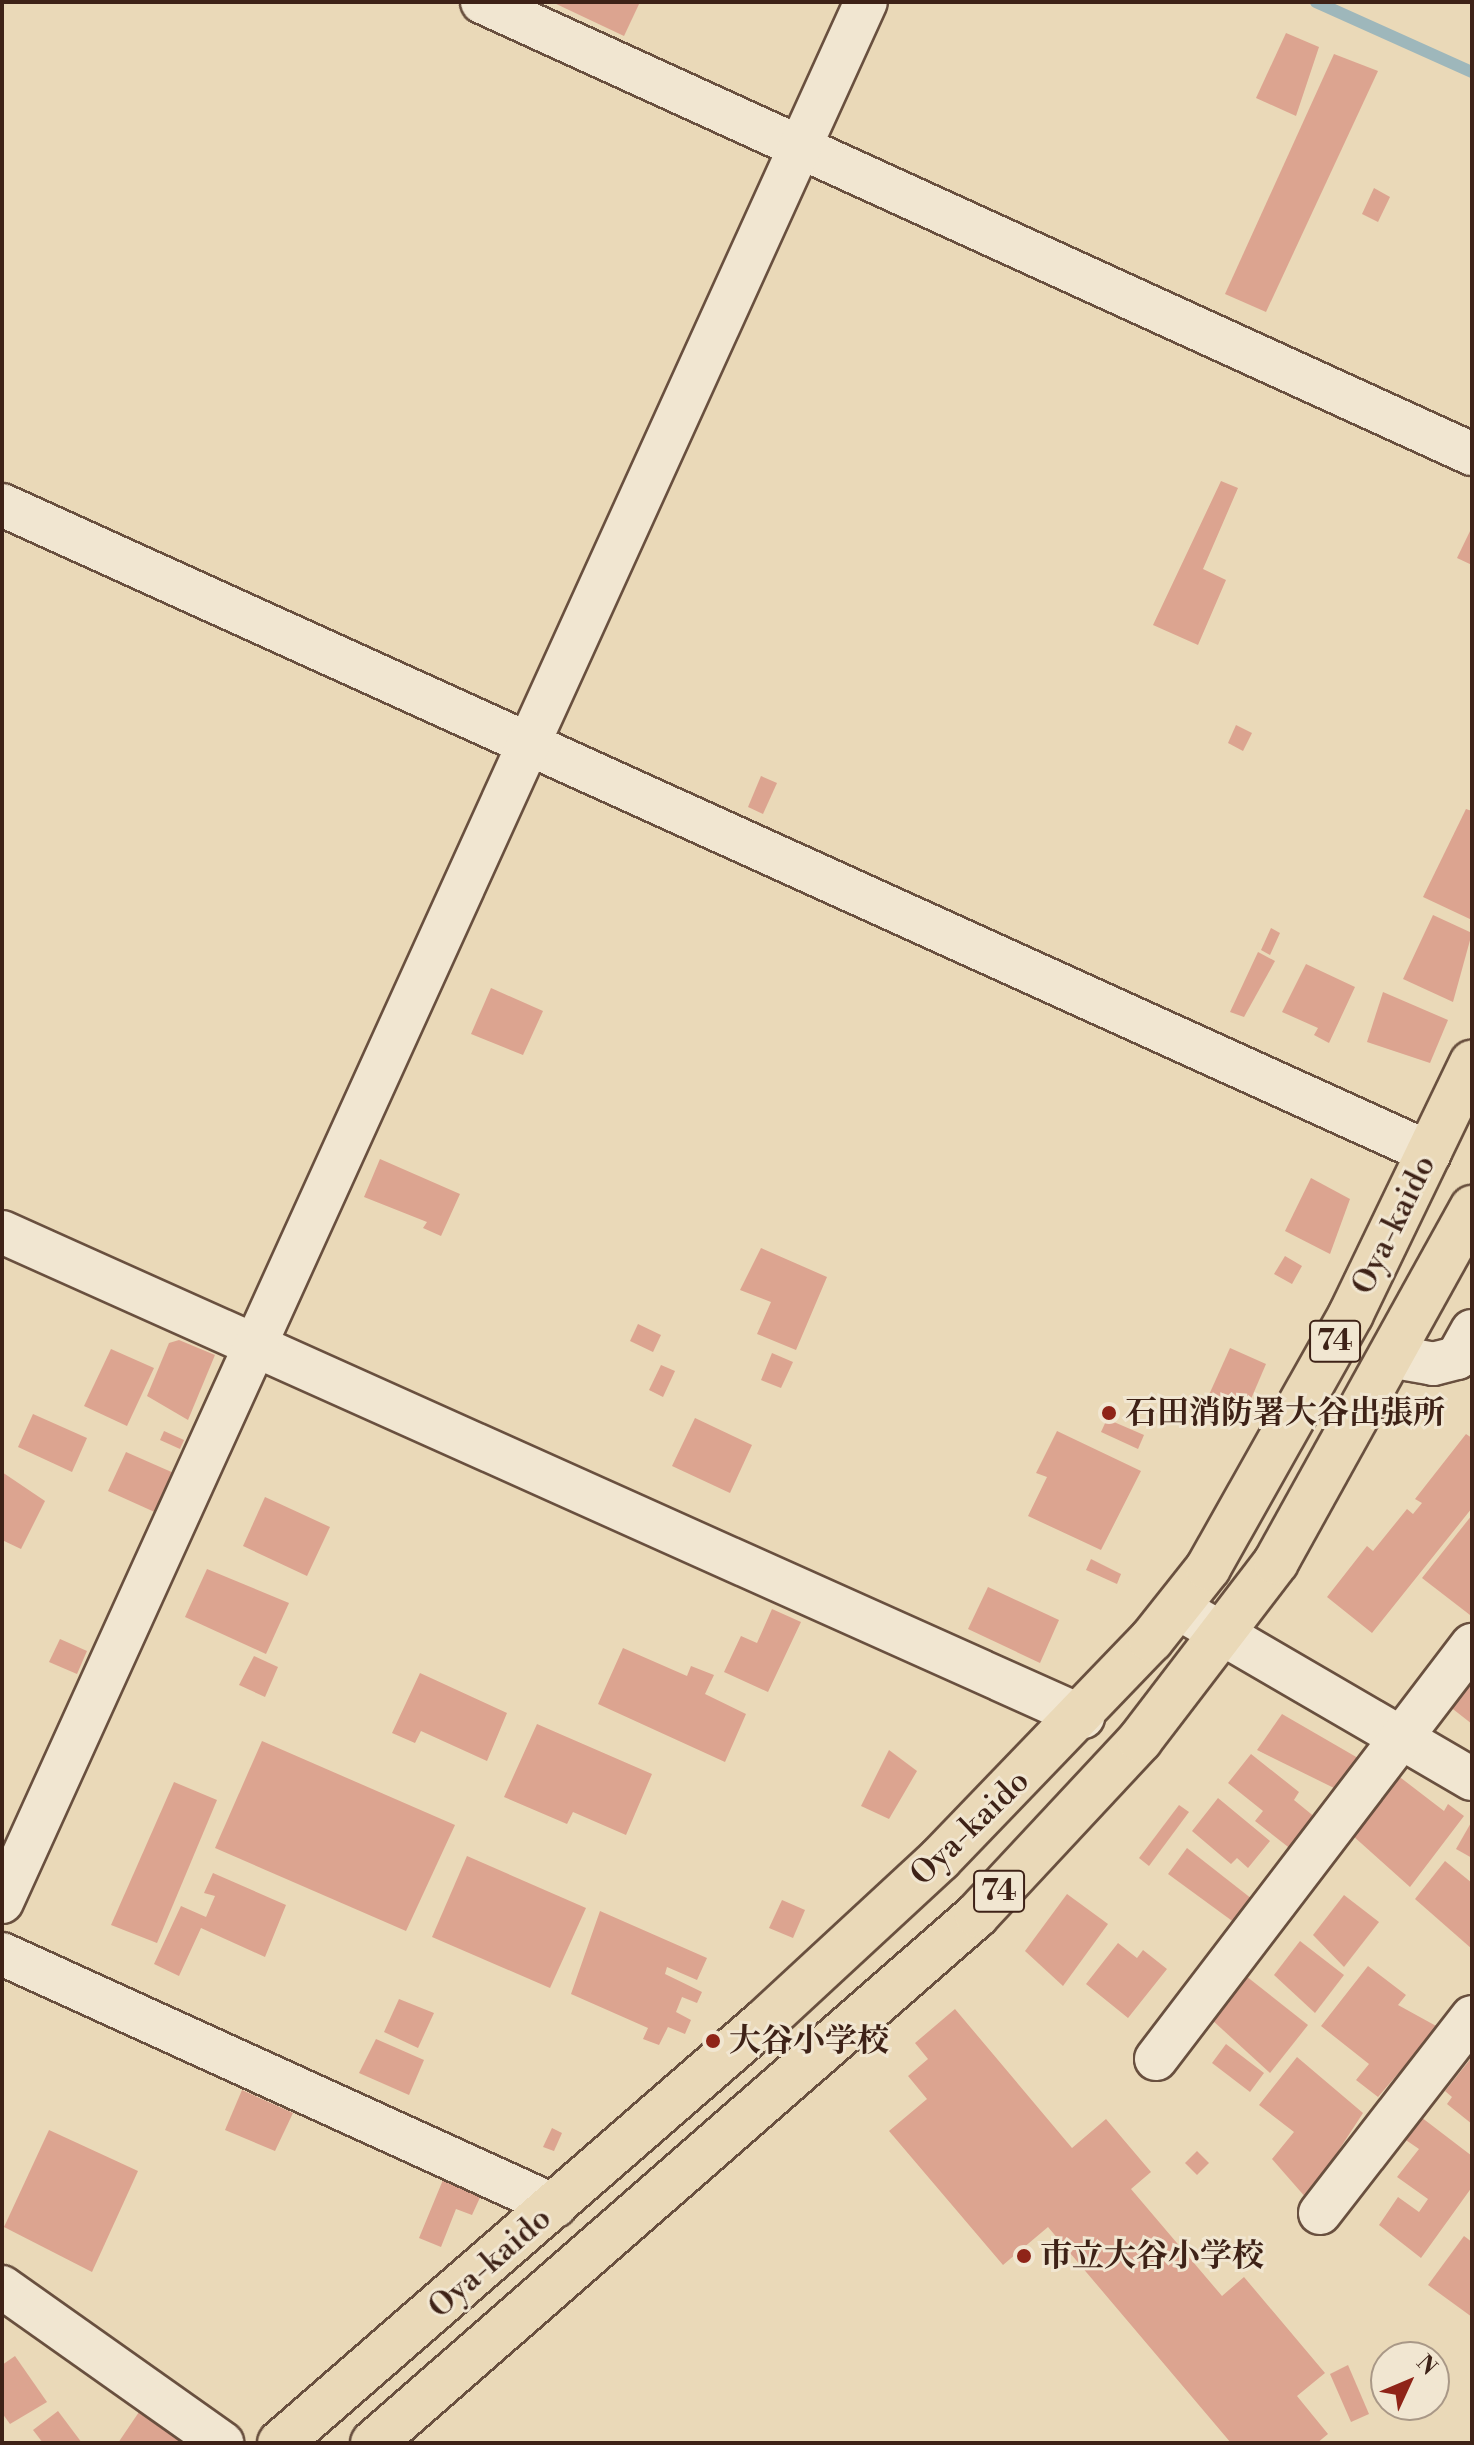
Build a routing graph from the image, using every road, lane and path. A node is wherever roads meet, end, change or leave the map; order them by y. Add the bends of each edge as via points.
1 (482, 2) edge
2 (866, 2) edge
3 (800, 148) junction
4 (1472, 454) edge
5 (2, 505) edge
6 (528, 745) junction
7 (1472, 1063) edge
8 (1430, 1153) junction
9 (1472, 1208) edge
10 (2, 1232) edge
11 (1472, 1331) edge
12 (256, 1347) junction
13 (1395, 1357) junction
14 (1178, 1608) junction
15 (1225, 1636) junction
16 (1472, 1645) edge
17 (1083, 1717) junction
18 (1402, 1740) junction
19 (1472, 1779) edge
20 (2, 1902) edge
21 (2, 1954) edge
22 (1472, 2017) edge
23 (1156, 2059) dead end
24 (555, 2206) junction
25 (1320, 2213) dead end
26 (2, 2287) edge
27 (222, 2443) edge
28 (280, 2443) edge
29 (373, 2443) edge

1 - 3 street
2 - 3 street
3 - 4 street
3 - 6 street
5 - 6 street
6 - 8 street
6 - 12 street
7 - 8 main road, Oya-kaido / 74
8 - 14 main road, Oya-kaido / 74 via 1351,1314 1208,1568
9 - 13 main road, Oya-kaido / 74
10 - 12 street
11 - 13 street via 1457,1358 1433,1364
12 - 17 street
12 - 20 street
13 - 15 main road, Oya-kaido / 74
14 - 15 street
14 - 17 main road, Oya-kaido / 74
15 - 18 street
15 - 29 main road, Oya-kaido / 74 via 1140,1740 977,1915
16 - 18 street
17 - 24 main road, Oya-kaido / 74 via 905,1891
18 - 19 street
18 - 23 street
21 - 24 street
22 - 25 street
24 - 28 main road, Oya-kaido / 74
26 - 27 street

